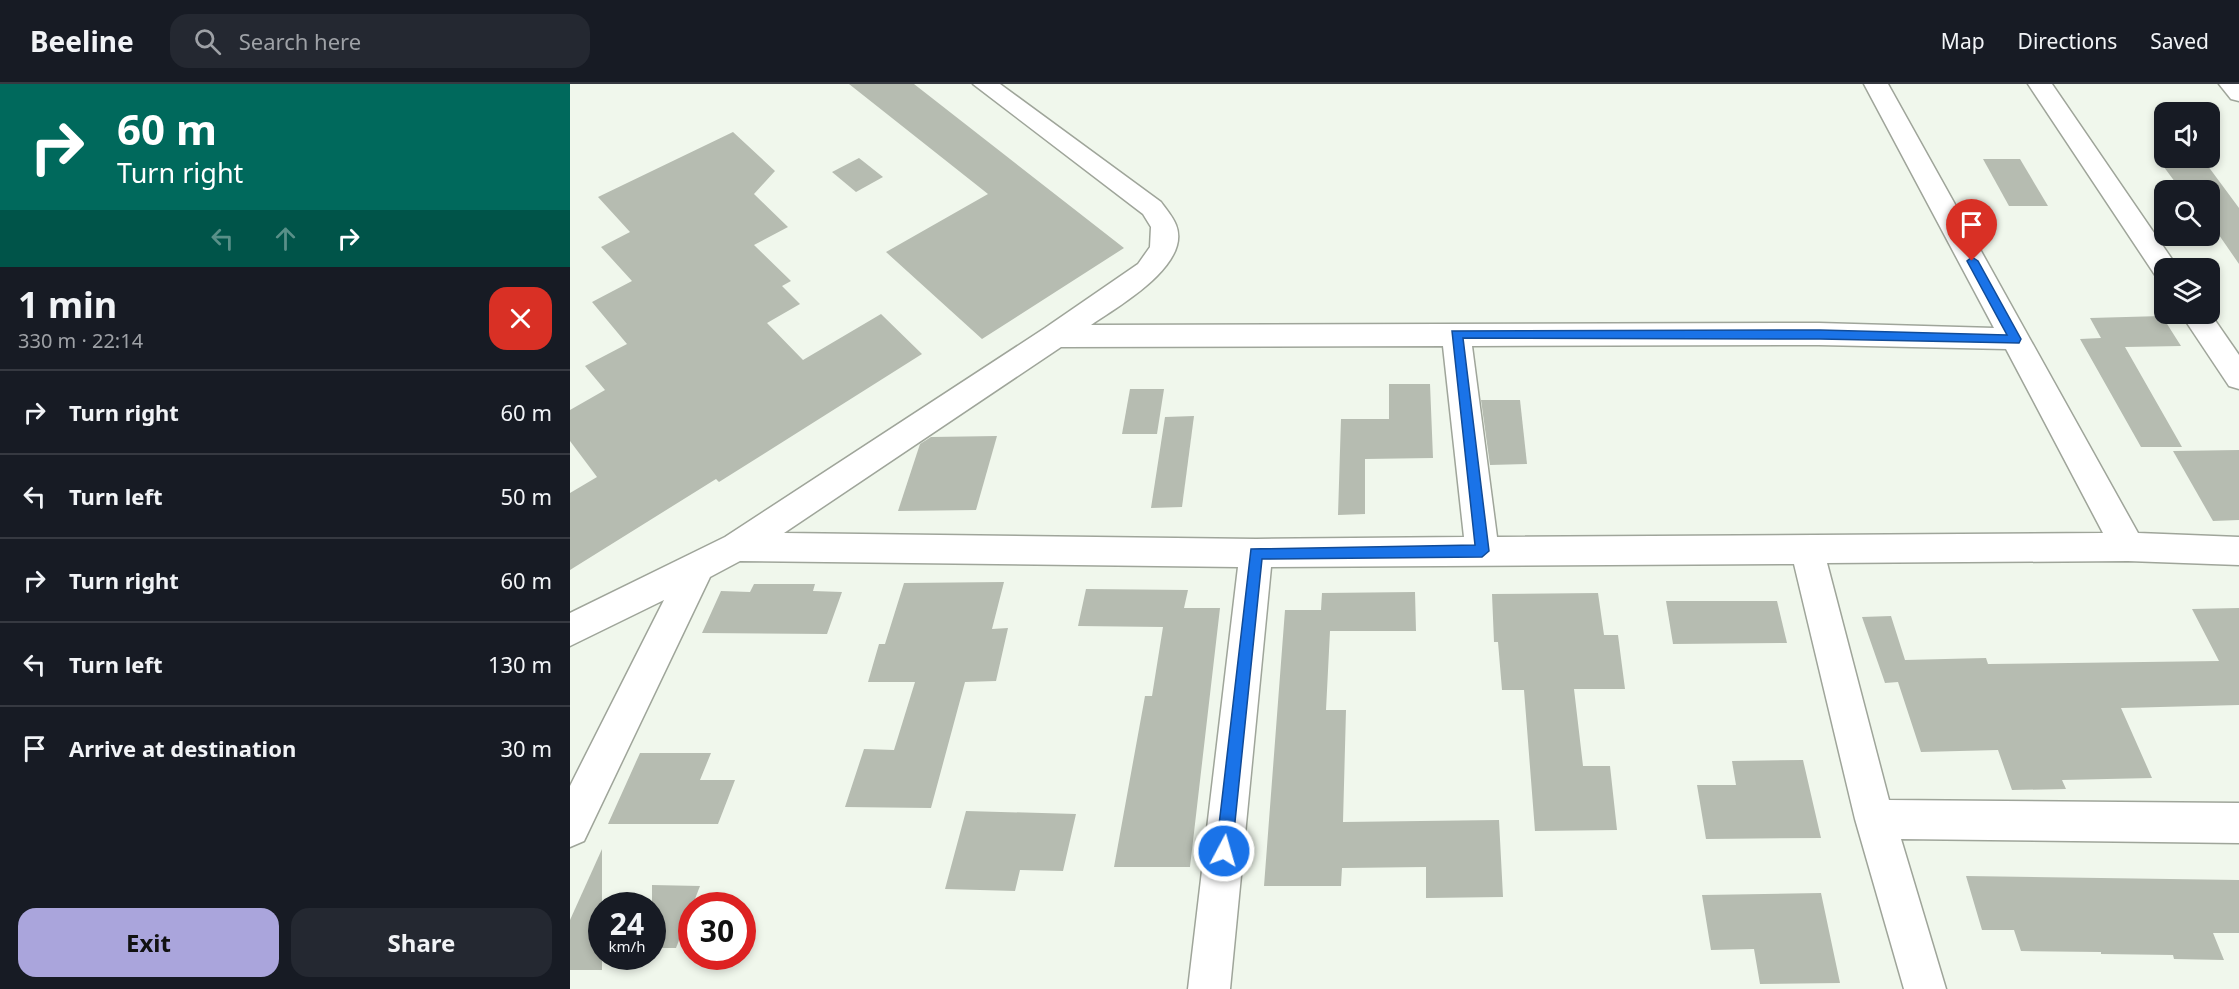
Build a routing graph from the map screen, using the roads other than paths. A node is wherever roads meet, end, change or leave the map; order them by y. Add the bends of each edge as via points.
1 (985, 84) edge
2 (1876, 84) edge
3 (2040, 84) edge
4 (2231, 84) edge
5 (2239, 94) edge
6 (2158, 258) edge
7 (2202, 324) edge
8 (1456, 334) junction
9 (1055, 336) junction
10 (2015, 339) junction
11 (2239, 378) edge
12 (737, 547) junction
13 (2128, 547) junction
14 (1807, 549) junction
15 (1482, 551) junction
16 (2239, 551) edge
17 (1256, 553) junction
18 (698, 567) junction
19 (570, 630) edge
20 (1875, 819) junction
21 (2239, 823) edge
22 (570, 827) edge
23 (1209, 989) edge
24 (1925, 989) edge

1 - 9 street via 1152,208 1164,227 1163,248 1148,271
2 - 10 street
3 - 6 street
4 - 5 street
7 - 11 street
8 - 9 street
8 - 10 street via 1820,334
8 - 15 street
9 - 12 street
10 - 13 street
12 - 17 street
12 - 18 street
13 - 14 street
13 - 16 street
14 - 15 street
14 - 20 street
15 - 17 street
17 - 23 street
18 - 19 street
18 - 22 street
20 - 21 street
20 - 24 street

